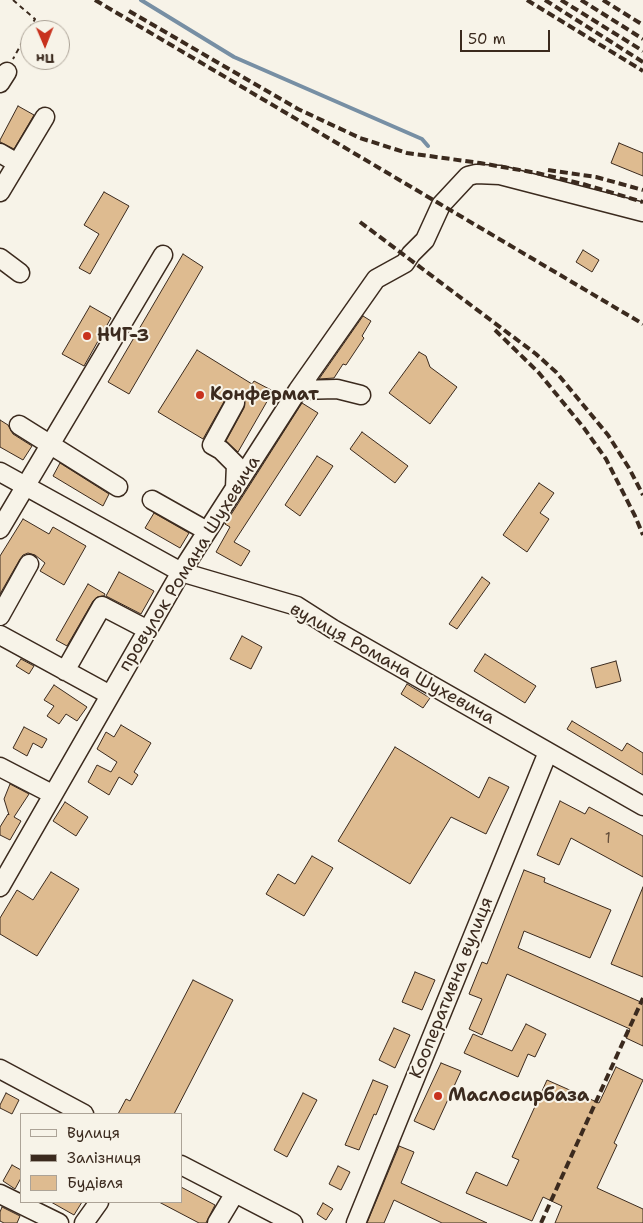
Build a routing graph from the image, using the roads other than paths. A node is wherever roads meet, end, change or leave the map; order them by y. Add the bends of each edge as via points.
1 (45, 117) dead end
2 (0, 153) edge
3 (18, 163) junction
4 (0, 192) edge
5 (643, 212) edge
6 (163, 255) dead end
7 (0, 258) edge
8 (20, 273) dead end
9 (298, 390) junction
10 (361, 395) dead end
11 (235, 403) dead end
12 (19, 425) dead end
13 (50, 444) junction
14 (0, 472) edge
15 (26, 486) junction
16 (118, 487) dead end
17 (235, 489) junction
18 (152, 500) dead end
19 (0, 527) edge
20 (207, 531) junction
21 (29, 564) dead end
22 (181, 572) junction
23 (0, 616) edge
24 (148, 630) junction
25 (0, 635) edge
26 (65, 671) junction
27 (110, 695) junction
28 (548, 752) junction
29 (0, 767) edge
30 (52, 794) junction
31 (643, 806) edge
32 (0, 887) edge
33 (0, 1069) edge
34 (82, 1113) edge
35 (182, 1166) edge
36 (235, 1193) junction
37 (0, 1194) edge
38 (98, 1203) edge
39 (59, 1223) edge
40 (84, 1223) edge
41 (218, 1223) edge
42 (292, 1223) edge
43 (356, 1223) edge

1 - 3 street
2 - 3 street
3 - 4 street
5 - 9 street, провулок Романа Шухевича via 500,174 468,176 441,205 425,240 405,263 376,279
6 - 13 street
7 - 8 street
9 - 10 street via 337,389
9 - 17 street, провулок Романа Шухевича
11 - 17 street via 212,445 236,465
12 - 13 street
13 - 15 street
13 - 16 street
14 - 15 street, вулиця Романа Шухевича
15 - 19 street
15 - 22 street, вулиця Романа Шухевича
17 - 20 street, провулок Романа Шухевича
18 - 20 street
20 - 22 street, провулок Романа Шухевича
21 - 23 street
22 - 24 street, провулок Романа Шухевича
22 - 28 street, вулиця Романа Шухевича via 297,606
24 - 26 street via 102,606
24 - 27 street, провулок Романа Шухевича
25 - 26 street
26 - 27 street
27 - 30 street, провулок Романа Шухевича
28 - 31 street, вулиця Романа Шухевича
28 - 43 street, Кооперативна вулиця
29 - 30 street
30 - 32 street, провулок Романа Шухевича
33 - 34 street
35 - 36 street
36 - 41 street
36 - 42 street
37 - 39 street
38 - 40 street

